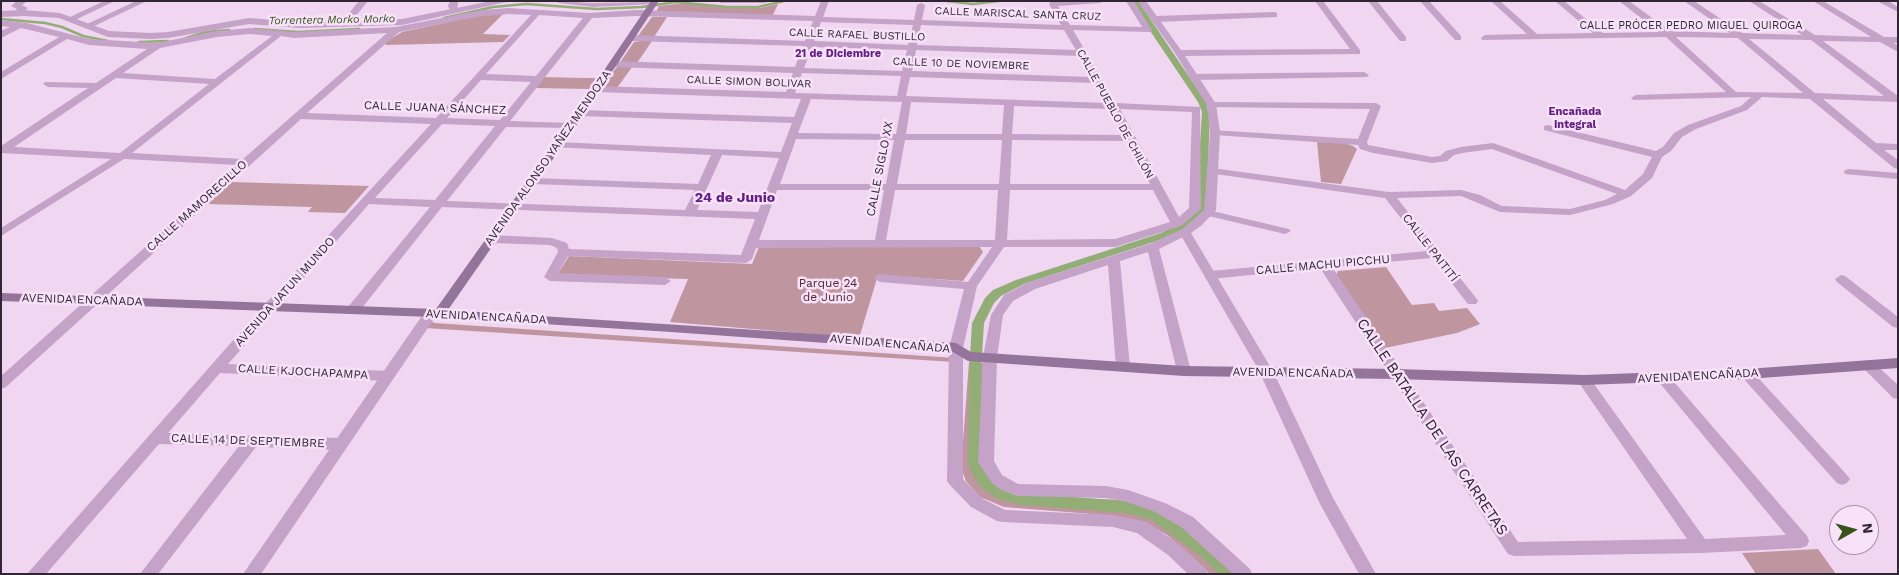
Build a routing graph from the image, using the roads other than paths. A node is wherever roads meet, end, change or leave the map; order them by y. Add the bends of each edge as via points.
1 (23, 1) edge
2 (111, 1) edge
3 (143, 1) edge
4 (364, 1) edge
5 (507, 1) edge
6 (559, 1) edge
7 (720, 1) edge
8 (754, 1) edge
9 (765, 1) edge
10 (825, 1) edge
11 (1100, 1) edge
12 (1130, 1) edge
13 (1142, 1) edge
14 (1320, 1) edge
15 (1372, 1) edge
16 (1424, 1) edge
17 (1495, 1) edge
18 (1559, 1) edge
19 (1622, 1) edge
20 (1688, 1) edge
21 (1754, 1) edge
22 (1816, 1) edge
23 (1882, 1) edge
24 (583, 2) edge
25 (921, 4) dead end
26 (454, 6) edge
27 (652, 6) edge
28 (1898, 10) edge
29 (538, 12) junction
30 (17, 13) junction
31 (1, 14) edge
32 (1274, 14) dead end
33 (589, 16) junction
34 (70, 19) junction
35 (1156, 19) junction
36 (818, 20) junction
37 (1, 23) edge
38 (917, 23) junction
39 (345, 24) junction
40 (20, 25) junction
41 (87, 26) junction
42 (1067, 27) junction
43 (396, 30) junction
44 (279, 34) junction
45 (1668, 34) junction
46 (1, 35) edge
47 (1739, 35) junction
48 (66, 36) junction
49 (1602, 36) junction
50 (1535, 37) junction
51 (632, 38) junction
52 (1458, 38) dead end
53 (1485, 38) dead end
54 (1812, 38) junction
55 (1403, 39) dead end
56 (1885, 40) junction
57 (1898, 40) edge
58 (809, 44) junction
59 (157, 46) junction
60 (911, 48) junction
61 (1898, 49) edge
62 (1082, 53) junction
63 (1179, 53) junction
64 (613, 64) junction
65 (799, 70) junction
66 (114, 74) junction
67 (906, 74) junction
68 (1364, 75) dead end
69 (1, 76) edge
70 (478, 76) junction
71 (1193, 77) junction
72 (538, 79) junction
73 (1098, 80) junction
74 (219, 82) junction
75 (48, 84) dead end
76 (98, 86) junction
77 (596, 90) junction
78 (1732, 94) junction
79 (1760, 94) junction
80 (1812, 95) junction
81 (789, 96) junction
82 (807, 96) junction
83 (1636, 98) dead end
84 (904, 99) junction
85 (1897, 99) edge
86 (1009, 103) junction
87 (1210, 104) junction
88 (1113, 106) junction
89 (580, 113) junction
90 (299, 116) junction
91 (798, 120) junction
92 (438, 121) junction
93 (502, 124) junction
94 (571, 126) junction
95 (1548, 128) dead end
96 (1215, 132) junction
97 (792, 136) junction
98 (900, 137) junction
99 (1008, 138) junction
100 (1130, 138) junction
101 (1362, 142) junction
102 (557, 145) junction
103 (1874, 146) junction
104 (1898, 147) edge
105 (2, 150) edge
106 (718, 152) junction
107 (1658, 154) junction
108 (785, 155) junction
109 (122, 156) junction
110 (246, 162) junction
111 (1898, 166) edge
112 (1212, 171) junction
113 (1849, 172) dead end
114 (1898, 176) edge
115 (533, 181) junction
116 (773, 187) junction
117 (890, 187) junction
118 (1003, 187) junction
119 (1155, 187) junction
120 (701, 188) junction
121 (1627, 194) junction
122 (1389, 195) junction
123 (366, 201) junction
124 (438, 204) junction
125 (514, 208) junction
126 (689, 214) junction
127 (1208, 214) junction
128 (763, 216) junction
129 (1181, 228) junction
130 (1285, 231) dead end
131 (1, 233) edge
132 (492, 239) junction
133 (880, 243) junction
134 (1001, 243) junction
135 (753, 244) junction
136 (1153, 247) junction
137 (564, 252) junction
138 (1434, 254) junction
139 (1114, 260) junction
140 (1324, 265) junction
141 (1211, 275) junction
142 (880, 278) dead end
143 (1841, 279) dead end
144 (665, 281) dead end
145 (971, 286) junction
146 (1, 297) edge
147 (92, 301) junction
148 (1472, 301) dead end
149 (271, 306) junction
150 (353, 310) junction
151 (435, 313) junction
152 (1898, 324) edge
153 (974, 355) junction
154 (1898, 363) edge
155 (1868, 365) junction
156 (1123, 367) junction
157 (218, 368) junction
158 (1184, 371) junction
159 (1267, 373) junction
160 (1396, 374) junction
161 (1747, 374) junction
162 (388, 376) junction
163 (1663, 378) junction
164 (1584, 380) junction
165 (1, 384) edge
166 (1898, 394) edge
167 (156, 438) junction
168 (251, 442) junction
169 (340, 444) junction
170 (1842, 480) dead end
171 (1702, 546) junction
172 (35, 574) edge
173 (148, 574) edge
174 (251, 574) edge
175 (1200, 574) edge
176 (1244, 574) edge
177 (1368, 574) edge

1 - 30 street via 15,6 24,8
2 - 34 street
3 - 41 street
4 - 39 street
5 - 26 street
6 - 24 street
7 - 8 street
8 - 9 street
10 - 36 street
11 - 42 street, CALLE PUEBLO DE CHILÓN via 1054,4
12 - 42 street, CALLE MARISCAL SANTA CRUZ via 1148,30
13 - 35 street
14 - 63 street via 1357,52
15 - 55 street
16 - 52 street
17 - 50 street
18 - 49 street
19 - 45 street
20 - 47 street
21 - 54 street
22 - 56 street
23 - 28 street
24 - 27 street
25 - 38 street, CALLE SIGLO XX
26 - 39 street via 402,22
27 - 33 street via 637,12
27 - 36 street, CALLE MARISCAL SANTA CRUZ
27 - 51 main road, AVENIDA ALONSO YAÑEZ MENDOZA
29 - 33 street
29 - 43 street via 482,13
29 - 70 street, AVENIDA JATUN MUNDO
30 - 31 street
30 - 34 street
32 - 35 street
33 - 72 street
34 - 41 street
35 - 63 street
36 - 38 street, CALLE MARISCAL SANTA CRUZ
36 - 58 street
37 - 40 street
38 - 42 street, CALLE MARISCAL SANTA CRUZ
38 - 60 street, CALLE SIGLO XX
39 - 41 street via 249,21 150,36 108,34
40 - 46 street
40 - 48 street
42 - 62 street, CALLE PUEBLO DE CHILÓN
43 - 44 street
43 - 90 street, CALLE MAMORECILLO
44 - 59 street via 250,31 217,34
44 - 74 street
45 - 47 street, CALLE PRÓCER PEDRO MIGUEL QUIROGA
45 - 49 street, CALLE PRÓCER PEDRO MIGUEL QUIROGA
45 - 78 street
47 - 54 street, CALLE PRÓCER PEDRO MIGUEL QUIROGA
47 - 80 street
48 - 59 street via 111,44
48 - 69 street
49 - 50 street, CALLE PRÓCER PEDRO MIGUEL QUIROGA
50 - 53 street, CALLE PRÓCER PEDRO MIGUEL QUIROGA
51 - 58 street, CALLE RAFAEL BUSTILLO
51 - 64 main road, AVENIDA ALONSO YAÑEZ MENDOZA
54 - 56 street, CALLE PRÓCER PEDRO MIGUEL QUIROGA
54 - 85 street
56 - 57 street, CALLE PRÓCER PEDRO MIGUEL QUIROGA
56 - 61 street
58 - 60 street, CALLE RAFAEL BUSTILLO
58 - 65 street
59 - 66 street
60 - 62 street, CALLE RAFAEL BUSTILLO
60 - 67 street, CALLE SIGLO XX
62 - 73 street, CALLE PUEBLO DE CHILÓN
63 - 71 street
64 - 65 street, CALLE 10 DE NOVIEMBRE
64 - 77 main road, AVENIDA ALONSO YAÑEZ MENDOZA
65 - 67 street, CALLE 10 DE NOVIEMBRE
65 - 81 street
66 - 74 street
66 - 76 street
67 - 73 street, CALLE 10 DE NOVIEMBRE
67 - 84 street, CALLE SIGLO XX
68 - 71 street
70 - 72 street
70 - 92 street, AVENIDA JATUN MUNDO
71 - 87 street
72 - 93 street
73 - 88 street, CALLE PUEBLO DE CHILÓN
74 - 109 street
75 - 76 street
76 - 105 street
77 - 81 street, CALLE SIMON BOLIVAR
77 - 89 main road, AVENIDA ALONSO YAÑEZ MENDOZA
78 - 79 street
78 - 83 street
79 - 80 street
79 - 107 street via 1744,108 1678,135 1667,149
80 - 85 street
80 - 103 street
81 - 82 street, CALLE SIMON BOLIVAR
82 - 84 street, CALLE SIMON BOLIVAR
82 - 91 street
84 - 86 street, CALLE SIMON BOLIVAR
84 - 98 street, CALLE SIGLO XX
86 - 88 street
86 - 99 street
87 - 96 street
87 - 101 street via 1376,106
88 - 100 street, CALLE PUEBLO DE CHILÓN
88 - 129 street via 1197,109 1195,209
89 - 91 street
89 - 94 main road, AVENIDA ALONSO YAÑEZ MENDOZA
90 - 92 street, CALLE JUANA SÁNCHEZ
90 - 110 street, CALLE MAMORECILLO
91 - 97 street
92 - 93 street, CALLE JUANA SÁNCHEZ
92 - 123 street, AVENIDA JATUN MUNDO
93 - 94 street, CALLE JUANA SÁNCHEZ
93 - 124 street
94 - 102 main road, AVENIDA ALONSO YAÑEZ MENDOZA
95 - 107 street
96 - 101 street
96 - 112 street
97 - 98 street
97 - 108 street
98 - 99 street
98 - 117 street, CALLE SIGLO XX
99 - 100 street
99 - 118 street
100 - 119 street, CALLE PUEBLO DE CHILÓN
101 - 121 street via 1364,147 1373,150 1432,160 1443,159 1462,150 1494,146
102 - 106 street
102 - 115 main road, AVENIDA ALONSO YAÑEZ MENDOZA
103 - 104 street
103 - 111 street
105 - 109 street
106 - 108 street
106 - 120 street
107 - 121 street via 1648,176
108 - 116 street
109 - 110 street
109 - 131 street
110 - 147 street, CALLE MAMORECILLO
112 - 122 street
112 - 127 street
113 - 114 street
115 - 120 street
115 - 125 main road, AVENIDA ALONSO YAÑEZ MENDOZA
116 - 117 street
116 - 128 street
117 - 118 street
117 - 133 street, CALLE SIGLO XX
118 - 119 street
118 - 134 street
119 - 129 street, CALLE PUEBLO DE CHILÓN
120 - 126 street
121 - 122 street via 1570,212 1500,209 1461,193
122 - 138 street, CALLE PAITITÍ
123 - 124 street
123 - 149 street, AVENIDA JATUN MUNDO
124 - 125 street
124 - 150 street
125 - 126 street
125 - 132 main road, AVENIDA ALONSO YAÑEZ MENDOZA
126 - 128 street
127 - 129 street
127 - 130 street
128 - 135 street
129 - 134 street via 1115,243
129 - 136 street
129 - 141 street, CALLE PUEBLO DE CHILÓN
132 - 137 street via 552,242 563,246
132 - 151 main road, AVENIDA ALONSO YAÑEZ MENDOZA
133 - 134 street
133 - 135 street
134 - 145 street
135 - 137 street via 746,259
136 - 139 street
136 - 158 street
137 - 144 street via 550,277
138 - 140 street, CALLE MACHU PICCHU
138 - 148 street, CALLE PAITITÍ
139 - 153 street via 1031,286 1008,298
139 - 156 street
140 - 141 street, CALLE MACHU PICCHU
140 - 160 street, CALLE BATALLA DE LAS CARRETAS
141 - 159 street, CALLE PUEBLO DE CHILÓN
142 - 145 street
143 - 152 street
145 - 153 street
146 - 147 main road, AVENIDA ENCAÑADA
147 - 149 main road, AVENIDA ENCAÑADA
147 - 165 street, CALLE MAMORECILLO
149 - 150 main road, AVENIDA ENCAÑADA
149 - 157 street, AVENIDA JATUN MUNDO
150 - 151 main road, AVENIDA ENCAÑADA
151 - 153 main road, AVENIDA ENCAÑADA via 681,328
151 - 162 street, AVENIDA ALONSO YAÑEZ MENDOZA
153 - 156 main road, AVENIDA ENCAÑADA
153 - 175 street via 955,481 977,503 1003,516 1113,521 1141,527 1174,550
153 - 176 street via 986,462 997,479 1017,490 1106,492 1159,507 1187,522
154 - 155 main road, AVENIDA ENCAÑADA
155 - 161 main road, AVENIDA ENCAÑADA
155 - 166 street
156 - 158 main road, AVENIDA ENCAÑADA
157 - 162 street, CALLE KJOCHAPAMPA
157 - 167 street, AVENIDA JATUN MUNDO
158 - 159 main road, AVENIDA ENCAÑADA
159 - 160 main road, AVENIDA ENCAÑADA
159 - 177 street, CALLE PUEBLO DE CHILÓN via 1326,500
160 - 164 main road, AVENIDA ENCAÑADA
160 - 171 street, CALLE BATALLA DE LAS CARRETAS via 1514,549
161 - 163 main road, AVENIDA ENCAÑADA
161 - 170 street
162 - 169 street, AVENIDA ALONSO YAÑEZ MENDOZA
163 - 164 main road, AVENIDA ENCAÑADA
163 - 171 street, CALLE BATALLA DE LAS CARRETAS via 1802,541
164 - 171 street
167 - 168 street, CALLE 14 DE SEPTIEMBRE
167 - 172 street, AVENIDA JATUN MUNDO
168 - 169 street, CALLE 14 DE SEPTIEMBRE
168 - 173 street
169 - 174 street, AVENIDA ALONSO YAÑEZ MENDOZA

